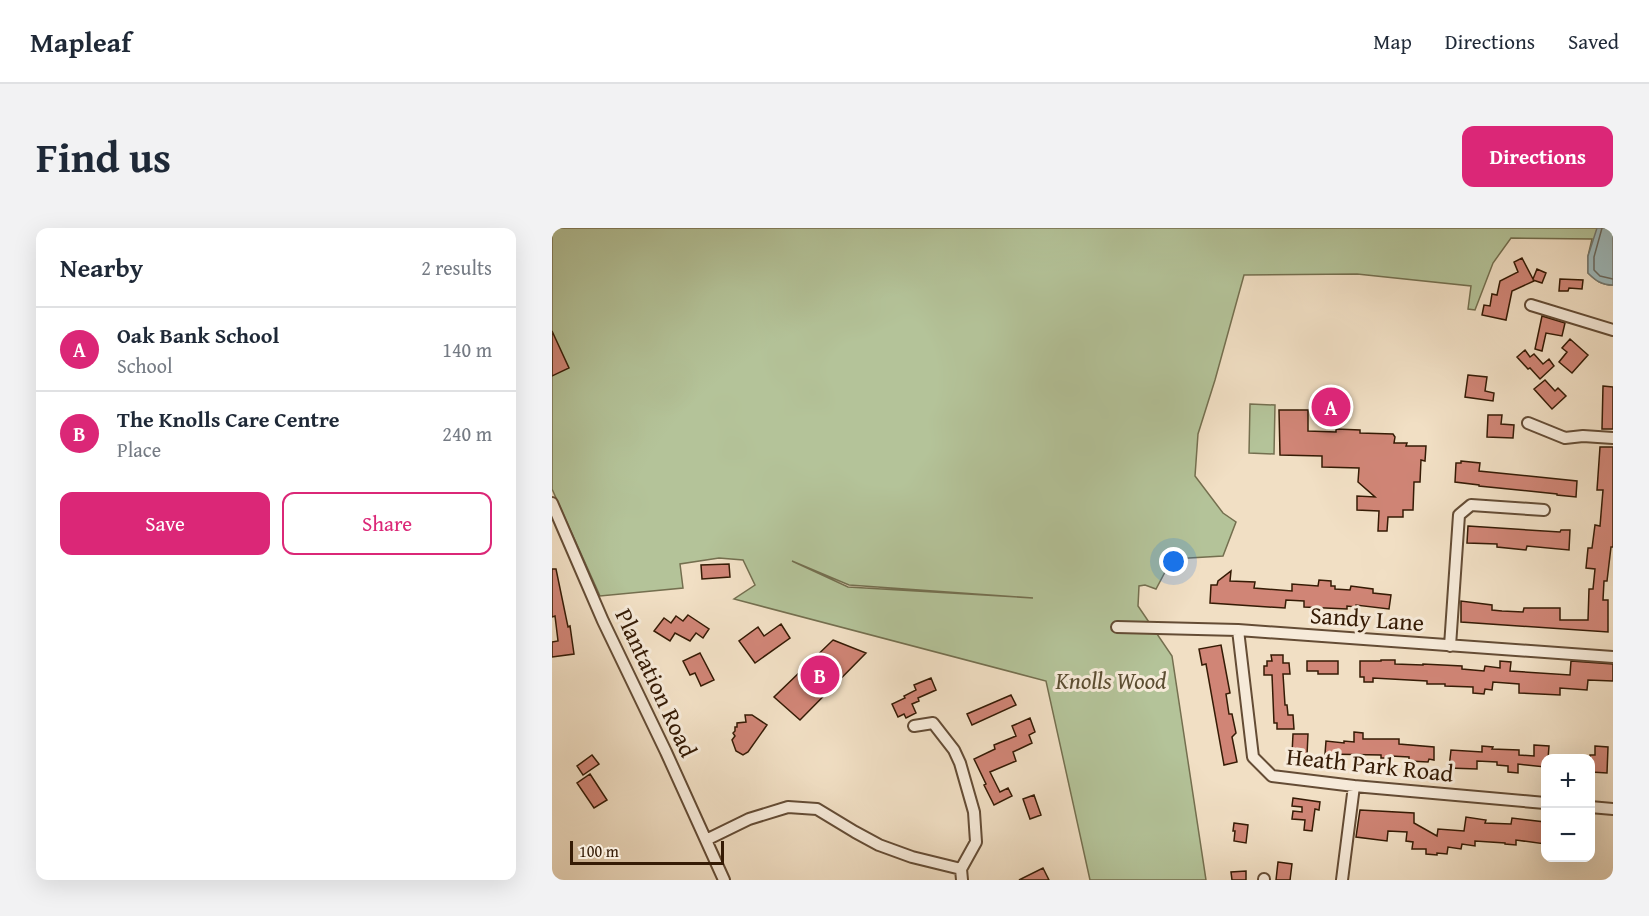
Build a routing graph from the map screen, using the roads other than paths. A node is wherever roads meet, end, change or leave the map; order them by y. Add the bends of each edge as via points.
1 (1531, 306) dead end
2 (1613, 330) edge
3 (1528, 423) dead end
4 (1613, 438) edge
5 (552, 503) edge
6 (1544, 510) dead end
7 (1117, 627) dead end
8 (1238, 630) junction
9 (1450, 646) junction
10 (1613, 657) edge
11 (914, 726) dead end
12 (1354, 786) junction
13 (1541, 803) edge
14 (1595, 807) edge
15 (1613, 809) edge
16 (706, 840) junction
17 (962, 874) edge
18 (724, 880) edge
19 (1342, 880) edge

1 - 2 street
3 - 4 street via 1565,438
5 - 16 street, Plantation Road
6 - 9 street via 1472,505 1459,515
7 - 8 street, Sandy Lane
8 - 9 street, Sandy Lane
8 - 12 street, Heath Park Road via 1253,757 1272,776
9 - 10 street, Sandy Lane
11 - 17 street via 933,723 960,763 974,812 976,842
12 - 13 street, Heath Park Road
12 - 19 street
14 - 15 street
16 - 17 street via 749,819 788,807 817,809 879,845
16 - 18 street, Plantation Road

